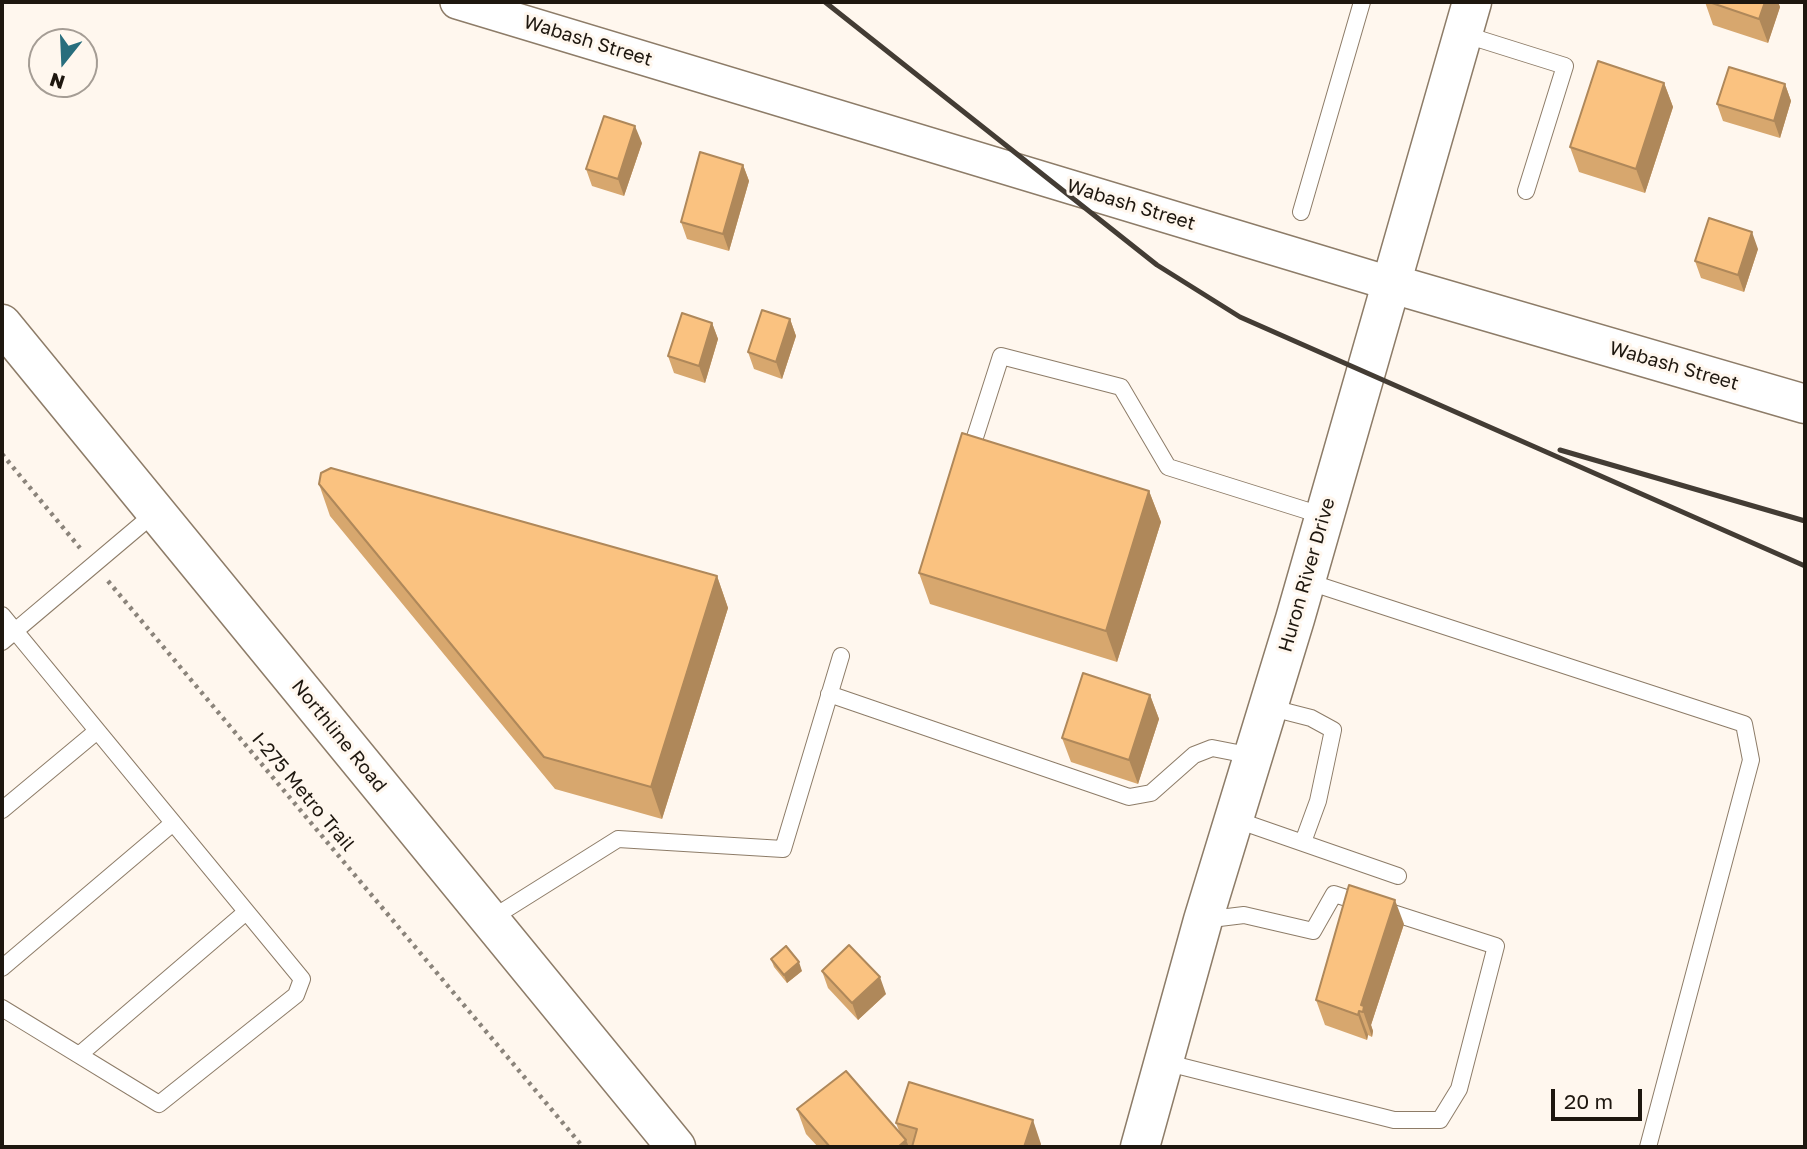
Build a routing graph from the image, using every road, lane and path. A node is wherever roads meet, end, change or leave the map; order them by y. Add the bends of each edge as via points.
1 (457, 2) edge
2 (1362, 2) edge
3 (1468, 18) edge
4 (1526, 191) dead end
5 (1301, 212) dead end
6 (1390, 283) junction
7 (2, 324) edge
8 (1805, 404) edge
9 (2, 454) edge
10 (964, 471) edge
11 (156, 512) junction
12 (1324, 516) junction
13 (93, 564) junction
14 (1306, 581) junction
15 (2, 615) edge
16 (8, 636) edge
17 (841, 656) dead end
18 (829, 694) junction
19 (1268, 707) junction
20 (97, 731) junction
21 (1253, 756) junction
22 (2, 810) edge
23 (1234, 819) junction
24 (173, 823) junction
25 (1303, 842) junction
26 (1398, 876) dead end
27 (246, 912) junction
28 (489, 920) junction
29 (1203, 920) junction
30 (2, 968) edge
31 (2, 1008) edge
32 (79, 1055) junction
33 (1164, 1062) junction
34 (665, 1143) edge
35 (583, 1147) edge
36 (1140, 1147) edge
37 (1648, 1147) edge

1 - 6 street, Wabash Street
2 - 5 lane
3 - 4 lane via 1566,66
3 - 6 street, Huron River Drive
6 - 8 street, Wabash Street
6 - 12 street, Huron River Drive
7 - 11 street, Northline Road
9 - 13 path, I-275 Metro Trail
10 - 12 lane via 1001,356 1121,387 1168,467
11 - 13 lane
11 - 28 street, Northline Road
12 - 14 street, Huron River Drive
13 - 16 lane
13 - 35 path, I-275 Metro Trail
14 - 19 street, Huron River Drive
14 - 37 lane via 1744,723 1751,760
15 - 16 lane
16 - 20 lane
17 - 18 lane
18 - 21 lane via 1129,797 1151,793 1194,755 1212,748
18 - 28 lane via 783,849 618,839
19 - 21 street, Huron River Drive
19 - 25 lane via 1311,718 1333,730 1318,801
20 - 22 lane
20 - 24 lane
21 - 23 street, Huron River Drive
23 - 25 lane
23 - 29 street, Huron River Drive
24 - 27 lane
24 - 30 lane
25 - 26 lane
27 - 32 lane
27 - 32 lane via 302,979 296,995 159,1104
28 - 34 street, Northline Road
29 - 33 street, Huron River Drive
29 - 33 lane via 1244,915 1313,931 1334,894 1496,946 1459,1089 1440,1119 1394,1120
31 - 32 lane
33 - 36 street, Huron River Drive

